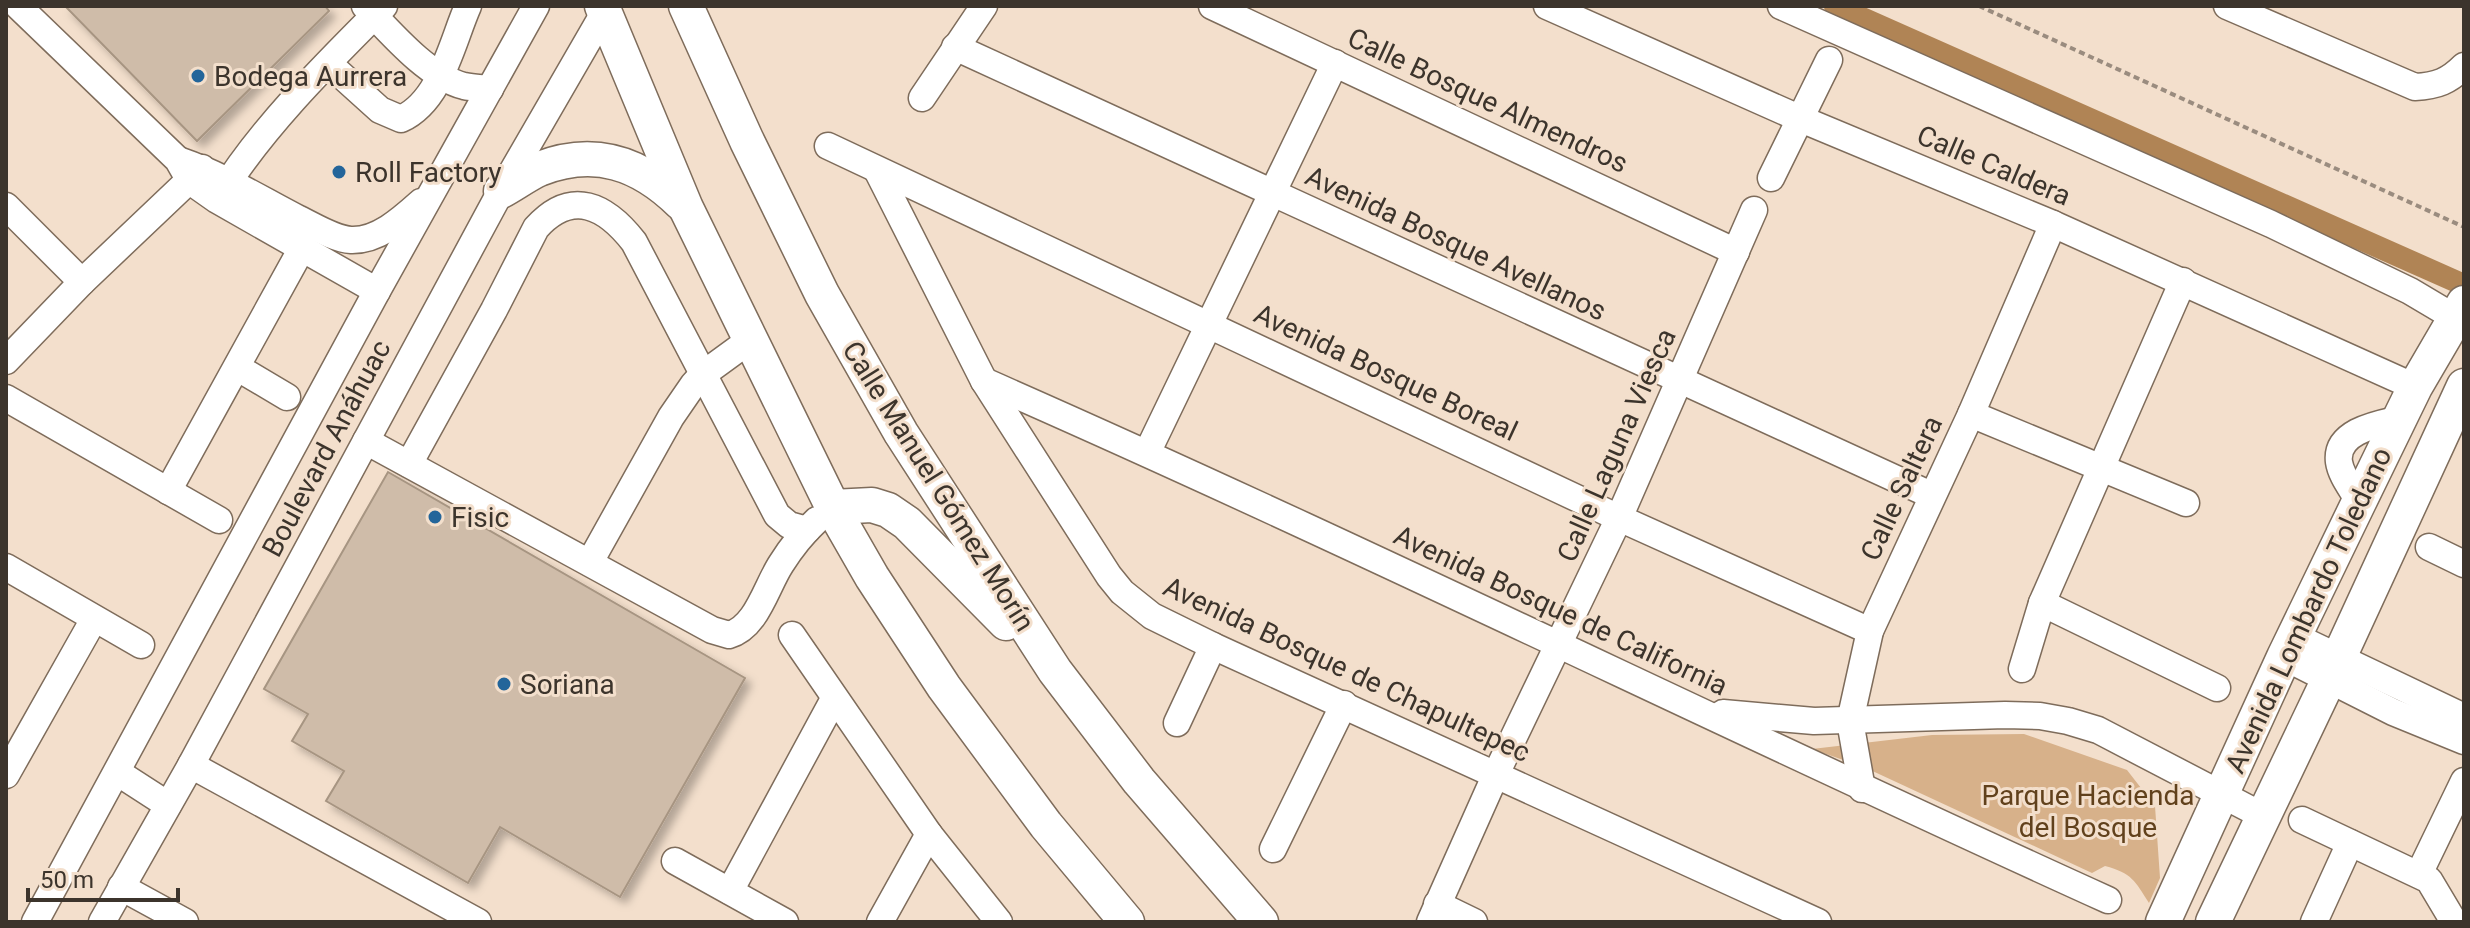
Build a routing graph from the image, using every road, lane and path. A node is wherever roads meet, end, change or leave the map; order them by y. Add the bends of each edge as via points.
1 (18, 6) edge
2 (441, 6) edge
3 (536, 6) edge
4 (686, 6) edge
5 (984, 6) edge
6 (1212, 6) edge
7 (1547, 6) edge
8 (1781, 6) edge
9 (1979, 6) edge
10 (2227, 6) edge
11 (604, 8) edge
12 (374, 9) edge
13 (464, 16) edge
14 (955, 47) junction
15 (1829, 60) dead end
16 (1335, 63) junction
17 (329, 64) junction
18 (2464, 66) edge
19 (442, 76) junction
20 (490, 89) junction
21 (922, 98) dead end
22 (1801, 119) junction
23 (828, 146) dead end
24 (190, 170) junction
25 (877, 170) junction
26 (1771, 178) dead end
27 (434, 189) junction
28 (222, 191) junction
29 (501, 191) junction
30 (1272, 194) junction
31 (6, 206) edge
32 (686, 208) junction
33 (1754, 210) dead end
34 (2053, 224) junction
35 (2464, 227) edge
36 (302, 248) junction
37 (1736, 252) junction
38 (2183, 281) junction
39 (82, 282) junction
40 (377, 291) junction
41 (2462, 312) edge
42 (1209, 324) junction
43 (750, 340) junction
44 (6, 361) edge
45 (238, 368) junction
46 (702, 375) junction
47 (1681, 380) junction
48 (984, 381) junction
49 (2464, 386) edge
50 (2415, 387) junction
51 (287, 397) dead end
52 (6, 398) edge
53 (1971, 414) junction
54 (366, 441) junction
55 (1147, 453) junction
56 (409, 464) junction
57 (2101, 469) junction
58 (168, 491) junction
59 (1931, 495) junction
60 (2186, 503) dead end
61 (832, 507) junction
62 (1619, 518) junction
63 (219, 520) dead end
64 (807, 530) junction
65 (2429, 547) dead end
66 (590, 562) junction
67 (2464, 564) edge
68 (6, 567) edge
69 (2042, 603) junction
70 (94, 619) junction
71 (1870, 631) junction
72 (792, 635) dead end
73 (1561, 644) junction
74 (141, 645) dead end
75 (1213, 646) junction
76 (2289, 646) junction
77 (2334, 668) junction
78 (2022, 669) dead end
79 (1055, 671) junction
80 (2217, 688) dead end
81 (834, 699) junction
82 (2398, 700) junction
83 (1344, 704) junction
84 (1699, 710) junction
85 (2464, 717) edge
86 (1850, 721) junction
87 (1177, 723) dead end
88 (2464, 741) edge
89 (14, 742) edge
90 (191, 765) junction
91 (117, 772) junction
92 (1496, 774) junction
93 (6, 775) edge
94 (2464, 781) edge
95 (1862, 789) junction
96 (2221, 794) junction
97 (168, 805) junction
98 (2263, 816) junction
99 (2302, 820) dead end
100 (929, 834) junction
101 (2350, 843) junction
102 (1273, 849) dead end
103 (675, 861) dead end
104 (2419, 874) junction
105 (121, 887) junction
106 (730, 891) junction
107 (2108, 900) dead end
108 (1433, 913) edge
109 (35, 922) edge
110 (102, 922) edge
111 (185, 922) edge
112 (478, 922) edge
113 (785, 922) edge
114 (880, 922) edge
115 (999, 922) edge
116 (1127, 922) edge
117 (1261, 922) edge
118 (1474, 922) edge
119 (1818, 922) edge
120 (2163, 922) edge
121 (2213, 922) edge
122 (2314, 922) edge
123 (2454, 922) edge

1 - 24 street
2 - 13 street
3 - 20 street, Boulevard Anáhuac
4 - 79 main road, Calle Manuel Gómez Morín via 822,294 901,433
5 - 14 street
6 - 16 street, Calle Bosque Almendros
7 - 22 street, Calle Caldera
8 - 41 street
9 - 35 path
10 - 18 street via 2415,87 2436,86
11 - 29 street, Boulevard Anáhuac
11 - 32 main road
12 - 17 street
12 - 19 street via 402,43
13 - 19 street
14 - 21 street
14 - 30 street, Avenida Bosque Avellanos
15 - 22 street
16 - 30 street
16 - 37 street, Calle Bosque Almendros
17 - 19 street via 394,118 407,116
17 - 28 street
19 - 20 street
20 - 27 street, Boulevard Anáhuac
22 - 26 street
22 - 34 street, Calle Caldera
23 - 25 street, Avenida Bosque Boreal
24 - 28 street
24 - 39 street
25 - 42 street, Avenida Bosque Boreal
25 - 48 street, Avenida Bosque de Chapultepec
27 - 28 street via 389,228 350,240
27 - 40 street, Boulevard Anáhuac
28 - 36 street
29 - 32 main road via 539,169 596,159 647,174
29 - 54 street, Boulevard Anáhuac
30 - 42 street
30 - 47 street, Avenida Bosque Avellanos
31 - 39 street
32 - 43 main road
33 - 37 street, Calle Laguna Viesca
34 - 38 street, Calle Caldera
34 - 53 street, Calle Saltera
36 - 40 street
36 - 45 street
37 - 47 street, Calle Laguna Viesca
38 - 50 street, Calle Caldera
38 - 57 street
39 - 44 street
40 - 91 street, Boulevard Anáhuac
41 - 50 main road, Avenida Lombardo Toledano
42 - 55 street
42 - 62 street, Avenida Bosque Boreal
43 - 46 street
43 - 61 main road
45 - 51 street
45 - 58 street
46 - 56 street via 634,242 606,212 568,207 545,218 529,239
46 - 64 street via 777,515
46 - 66 street via 671,417
47 - 59 street, Avenida Bosque Avellanos
47 - 62 street, Calle Laguna Viesca
48 - 55 street, Avenida Bosque de California
48 - 75 street, Avenida Bosque de Chapultepec via 1122,592 1152,616
49 - 77 main road, Avenida Lombardo Toledano
50 - 76 main road, Avenida Lombardo Toledano
52 - 58 street
53 - 57 street
53 - 59 street, Calle Saltera
54 - 56 street
54 - 90 street, Boulevard Anáhuac
55 - 73 street, Avenida Bosque de California
56 - 66 street
57 - 60 street
57 - 69 street
58 - 63 street
59 - 71 street, Calle Saltera
61 - 64 street
61 - 79 main road via 872,505 907,523
61 - 116 main road via 944,687 1046,825
62 - 71 street, Avenida Bosque Boreal
62 - 73 street, Calle Laguna Viesca
64 - 66 street via 744,627 729,635
65 - 67 street
68 - 70 street
69 - 78 street
69 - 80 street
70 - 74 street
70 - 89 street
71 - 86 street, Calle Saltera
72 - 81 street
73 - 84 street, Avenida Bosque de California
73 - 92 street, Calle Laguna Viesca
75 - 83 street, Avenida Bosque de Chapultepec
75 - 87 street
76 - 77 street
76 - 96 main road, Avenida Lombardo Toledano
77 - 82 street
77 - 98 main road, Avenida Lombardo Toledano
79 - 117 main road, Calle Manuel Gómez Morín via 1139,781
81 - 100 street
81 - 106 street
82 - 85 street
82 - 88 street
83 - 92 street, Avenida Bosque de Chapultepec
83 - 102 street
84 - 86 street
84 - 95 street, Avenida Bosque de California
86 - 95 street, Calle Saltera
86 - 96 street via 2005,715 2068,721 2098,730
89 - 93 street
90 - 97 street, Boulevard Anáhuac
90 - 112 street
91 - 97 street
91 - 109 street, Boulevard Anáhuac
92 - 108 street, Calle Laguna Viesca
92 - 119 street, Avenida Bosque de Chapultepec
94 - 104 street
95 - 107 street, Avenida Bosque de California
96 - 98 street
96 - 120 main road, Avenida Lombardo Toledano
97 - 105 street, Boulevard Anáhuac
98 - 121 main road, Avenida Lombardo Toledano
99 - 101 street
100 - 114 street
100 - 115 street
101 - 104 street
101 - 122 street
103 - 106 street
104 - 123 street via 2429,880
105 - 110 street, Boulevard Anáhuac
105 - 111 street
106 - 113 street
108 - 118 street

